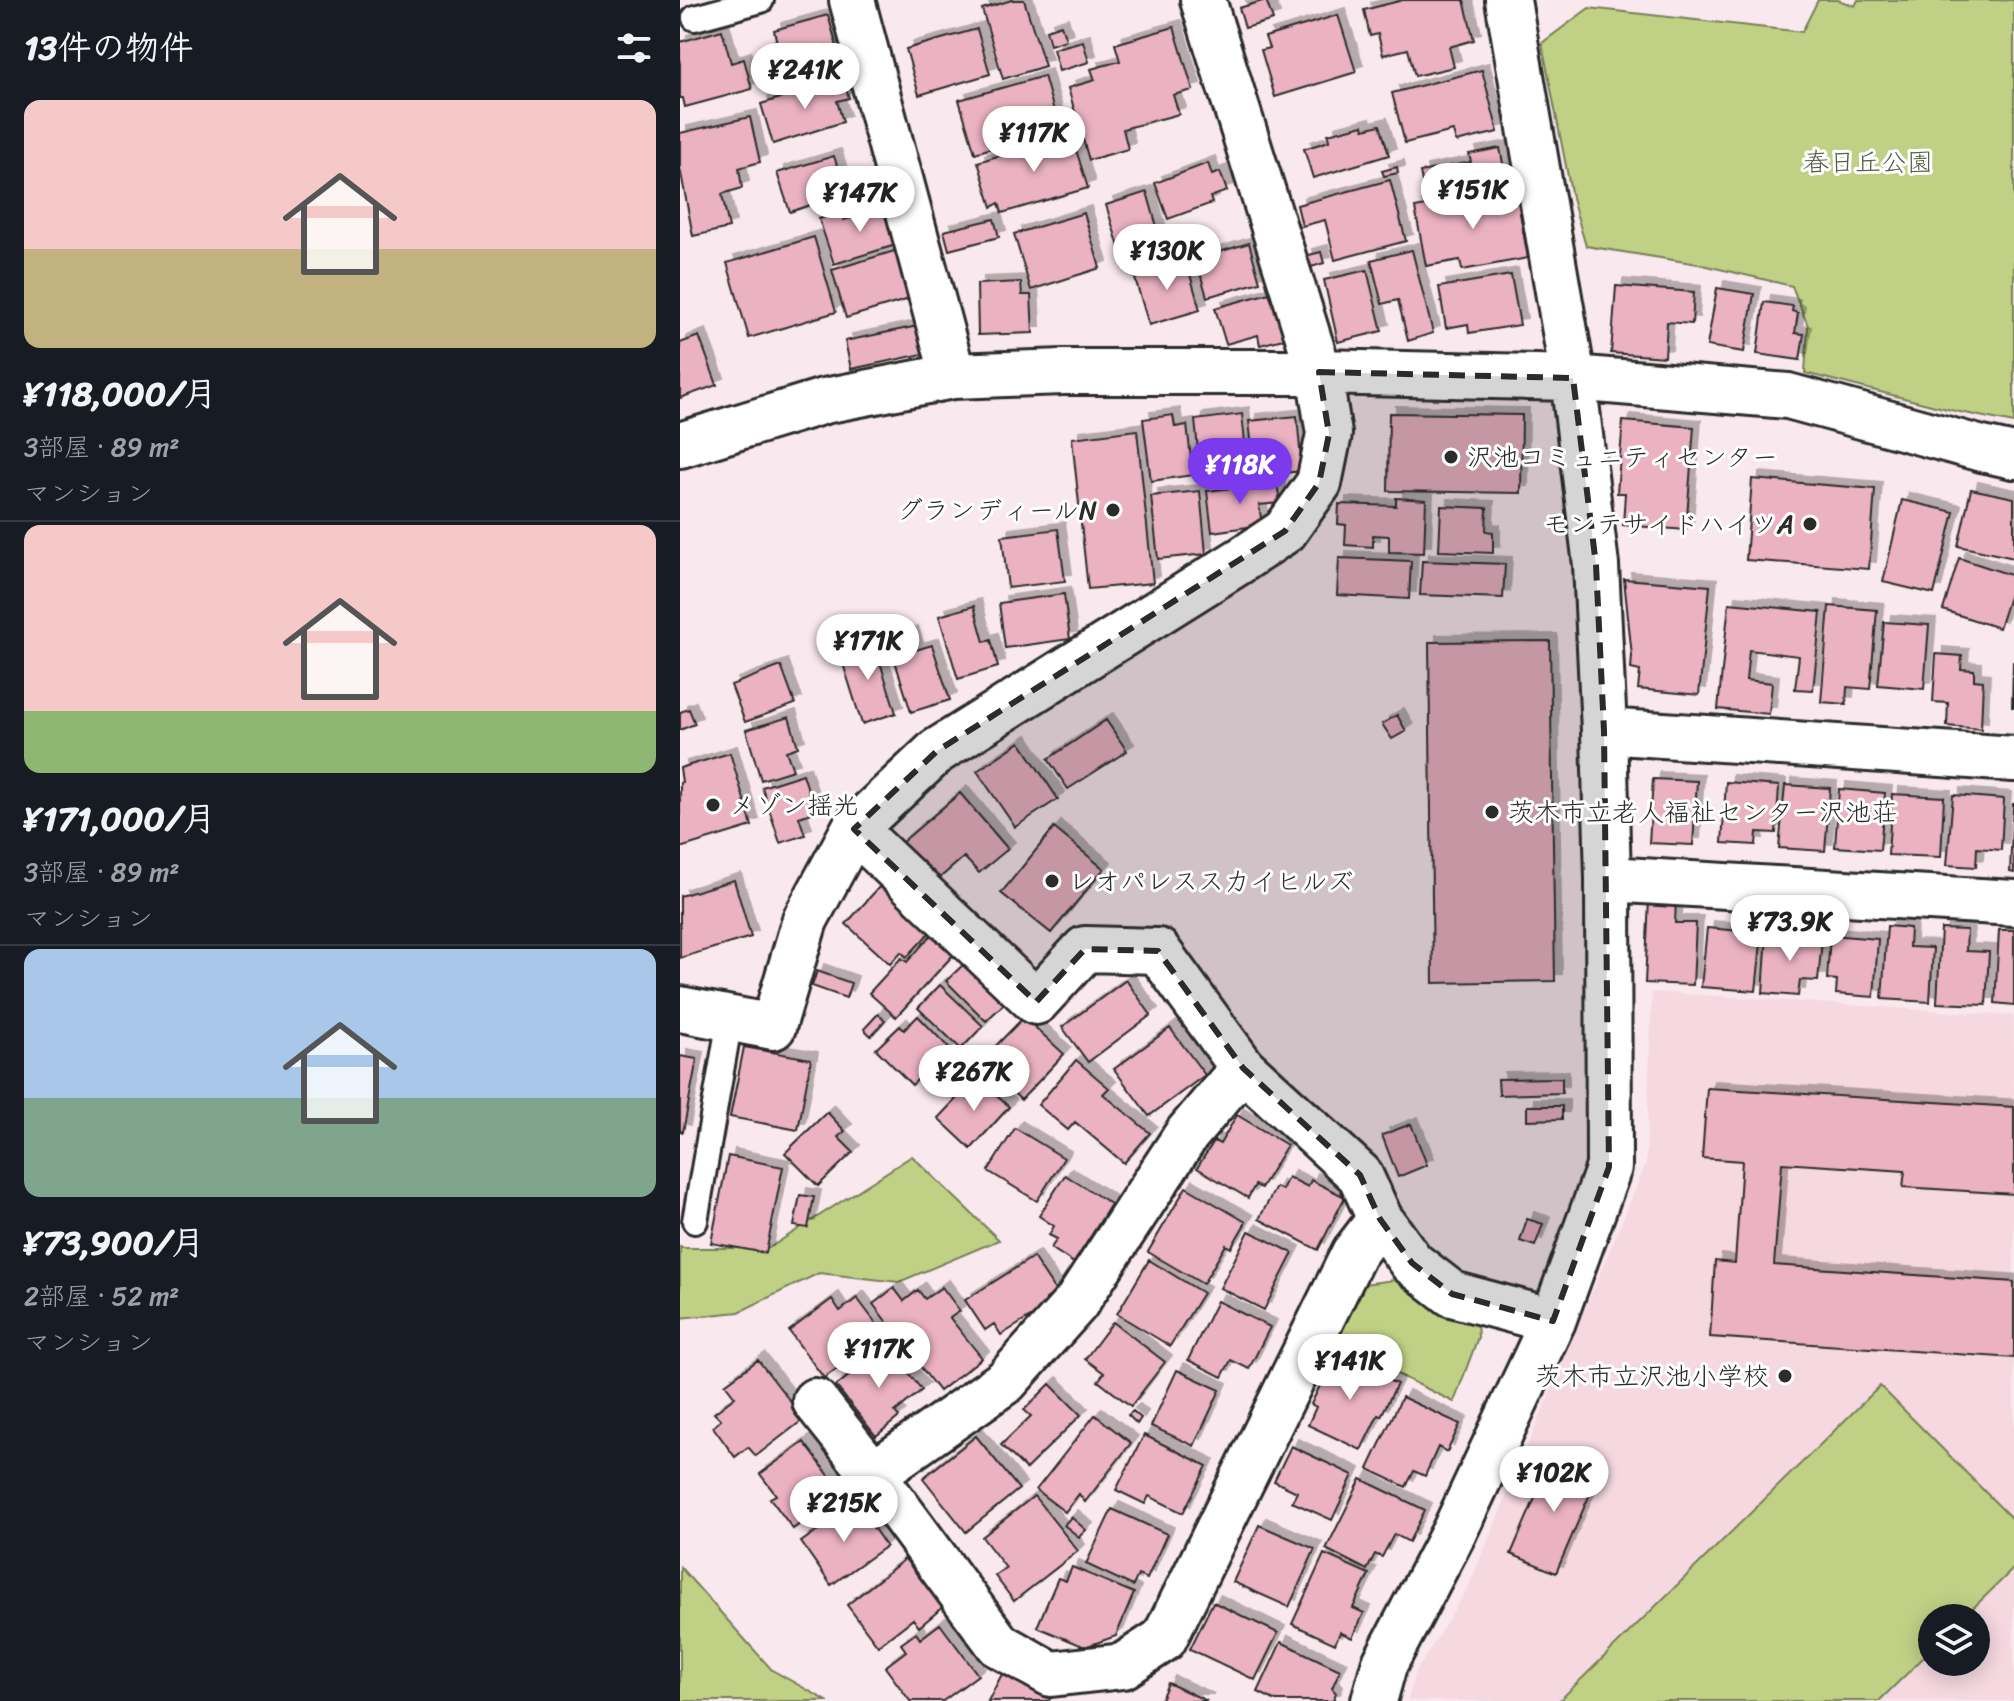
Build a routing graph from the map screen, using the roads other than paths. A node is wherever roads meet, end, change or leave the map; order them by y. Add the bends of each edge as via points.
1 (761, 0) edge
2 (852, 0) edge
3 (1203, 0) edge
4 (1508, 0) edge
5 (695, 18) dead end
6 (1319, 372) junction
7 (953, 376) junction
8 (1573, 378) junction
9 (680, 445) edge
10 (2014, 456) edge
11 (1604, 731) junction
12 (2014, 759) edge
13 (854, 829) junction
14 (1608, 879) junction
15 (2014, 903) edge
16 (680, 1009) edge
17 (730, 1019) junction
18 (1243, 1068) junction
19 (1380, 1219) junction
20 (695, 1221) dead end
21 (1553, 1321) junction
22 (815, 1401) dead end
23 (873, 1474) junction
24 (1374, 1701) edge

1 - 5 lane
2 - 7 street
3 - 6 street
4 - 8 street
6 - 7 street
6 - 8 street
6 - 13 street via 1329,434 1319,483 1285,531 937,751
7 - 9 street via 824,401
8 - 10 street via 1788,396
8 - 11 street via 1596,565
11 - 12 street
11 - 14 street
13 - 17 street via 805,920 773,1027
13 - 18 street via 1036,1002 1085,949 1158,951
14 - 15 street
14 - 21 street via 1609,1167
16 - 17 street
17 - 20 lane
18 - 19 street via 1360,1175
18 - 23 street via 1187,1134 1076,1303 1006,1381
19 - 21 street via 1412,1263 1452,1294
19 - 23 street via 1354,1253 1164,1639 1123,1666 1051,1674 999,1645
21 - 24 street via 1454,1532 1384,1665
22 - 23 street

